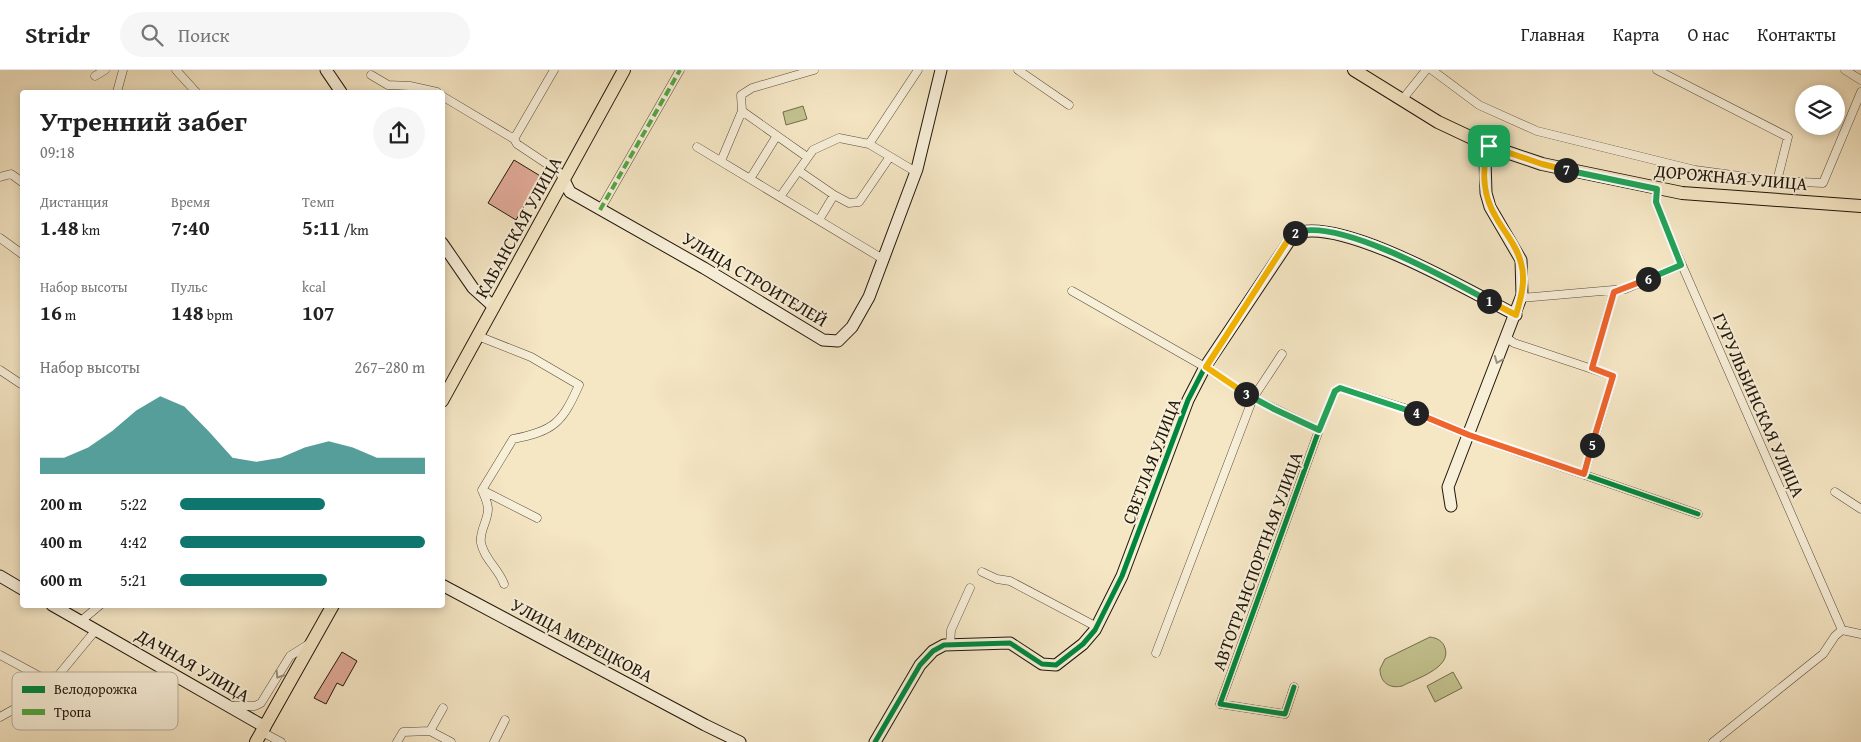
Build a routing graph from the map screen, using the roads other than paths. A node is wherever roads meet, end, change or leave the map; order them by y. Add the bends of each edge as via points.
1 (105, 70) edge
2 (123, 70) edge
3 (176, 70) edge
4 (326, 70) edge
5 (554, 70) edge
6 (624, 70) edge
7 (680, 70) edge
8 (814, 70) edge
9 (918, 70) edge
10 (942, 70) edge
11 (1018, 70) edge
12 (1354, 70) edge
13 (1426, 70) edge
14 (1432, 70) edge
15 (1657, 70) edge
16 (1845, 70) edge
17 (95, 76) dead end
18 (371, 76) dead end
19 (1861, 80) edge
20 (118, 90) edge
21 (194, 90) edge
22 (336, 90) edge
23 (428, 90) edge
24 (1861, 92) edge
25 (445, 98) edge
26 (1402, 100) junction
27 (1069, 105) dead end
28 (742, 111) junction
29 (776, 138) junction
30 (514, 140) junction
31 (869, 144) junction
32 (697, 146) dead end
33 (1489, 146) junction
34 (807, 157) junction
35 (889, 158) junction
36 (721, 161) junction
37 (799, 171) junction
38 (916, 172) junction
39 (0, 177) edge
40 (750, 178) junction
41 (564, 180) junction
42 (20, 181) edge
43 (1778, 181) junction
44 (1657, 189) junction
45 (780, 196) junction
46 (834, 196) junction
47 (1837, 204) junction
48 (1861, 206) edge
49 (600, 210) junction
50 (1861, 211) edge
51 (819, 220) junction
52 (0, 238) edge
53 (445, 248) edge
54 (20, 253) edge
55 (883, 259) junction
56 (1681, 265) junction
57 (1072, 290) dead end
58 (1614, 292) junction
59 (1521, 298) junction
60 (494, 307) junction
61 (1516, 315) junction
62 (478, 336) junction
63 (1507, 338) junction
64 (1282, 354) dead end
65 (1206, 367) junction
66 (1592, 368) junction
67 (0, 370) edge
68 (20, 383) edge
69 (445, 396) edge
70 (1253, 398) junction
71 (1319, 430) junction
72 (1469, 435) junction
73 (1584, 474) junction
74 (482, 490) junction
75 (1835, 492) dead end
76 (1451, 506) dead end
77 (1861, 509) edge
78 (1698, 514) dead end
79 (537, 518) dead end
80 (982, 572) dead end
81 (0, 576) edge
82 (504, 584) dead end
83 (445, 586) edge
84 (20, 588) edge
85 (970, 588) dead end
86 (57, 608) edge
87 (96, 608) edge
88 (331, 608) edge
89 (81, 621) junction
90 (1096, 628) junction
91 (1842, 630) junction
92 (95, 631) junction
93 (1861, 634) edge
94 (313, 642) junction
95 (950, 645) junction
96 (1156, 653) dead end
97 (0, 655) edge
98 (32, 672) edge
99 (61, 672) edge
100 (168, 672) edge
101 (178, 677) edge
102 (1294, 687) dead end
103 (229, 706) junction
104 (443, 708) dead end
105 (12, 710) edge
106 (0, 717) edge
107 (505, 720) dead end
108 (430, 731) junction
109 (261, 734) edge
110 (280, 742) edge
111 (397, 742) edge
112 (450, 742) edge
113 (494, 742) edge
114 (740, 742) edge
115 (875, 742) edge
116 (1713, 742) edge

1 - 17 street
2 - 20 street
3 - 21 street
4 - 22 street
5 - 30 street
6 - 41 main road, КАБАНСКАЯ УЛИЦА
7 - 49 street
8 - 28 street via 752,88 741,96
9 - 31 street
10 - 38 street, УЛИЦА СТРОИТЕЛЕЙ
11 - 27 street
12 - 26 main road, ДОРОЖНАЯ УЛИЦА
13 - 26 street
14 - 43 street via 1479,105 1537,131 1695,170
15 - 43 street via 1788,137
16 - 19 street
18 - 23 street via 388,85
24 - 43 street via 1824,183
25 - 30 street
26 - 33 main road, ДОРОЖНАЯ УЛИЦА via 1438,122
28 - 29 street
28 - 36 street
29 - 34 street
29 - 40 street
30 - 41 street via 559,172
31 - 34 street via 839,138 813,150
31 - 35 street
32 - 36 street
33 - 44 main road, ДОРОЖНАЯ УЛИЦА via 1542,164
33 - 59 street via 1484,167 1486,193 1490,207 1520,260
34 - 37 street
35 - 38 street
35 - 46 street via 859,202 849,203
36 - 40 street
37 - 45 street
37 - 46 street
38 - 55 street, УЛИЦА СТРОИТЕЛЕЙ
39 - 42 street via 11,174
40 - 45 street
41 - 49 street, УЛИЦА СТРОИТЕЛЕЙ via 570,192
41 - 60 main road, КАБАНСКАЯ УЛИЦА
44 - 47 main road, ДОРОЖНАЯ УЛИЦА
44 - 56 street, ГУРУЛЬБИНСКАЯ УЛИЦА via 1656,202
45 - 51 street
46 - 51 street
47 - 48 main road, ДОРОЖНАЯ УЛИЦА
47 - 50 main road
49 - 55 street, УЛИЦА СТРОИТЕЛЕЙ via 830,342 838,340 852,327 869,297
51 - 55 street
52 - 54 street
53 - 60 street via 472,288
56 - 58 street
56 - 91 street, ГУРУЛЬБИНСКАЯ УЛИЦА
57 - 65 street
58 - 59 street
58 - 66 street
59 - 61 street
60 - 62 main road, КАБАНСКАЯ УЛИЦА
61 - 63 street
61 - 65 street, СВЕТЛАЯ УЛИЦА via 1389,252 1330,232 1303,230 1288,240
62 - 69 main road, КАБАНСКАЯ УЛИЦА
62 - 74 street via 531,357 579,385 562,416 551,428 513,439
63 - 66 street
63 -> 72 street
64 - 70 street
65 - 70 street
65 - 90 street, СВЕТЛАЯ УЛИЦА via 1188,400 1122,576
66 - 73 street via 1613,376
67 - 68 street
70 - 71 street
70 - 96 street
71 - 72 street, АВТОТРАНСПОРТНАЯ УЛИЦА via 1335,391 1340,388 1404,408
71 - 102 street, АВТОТРАНСПОРТНАЯ УЛИЦА via 1220,704 1285,714
72 - 73 street, АВТОТРАНСПОРТНАЯ УЛИЦА
72 - 76 street via 1448,487
73 - 78 street, АВТОТРАНСПОРТНАЯ УЛИЦА
74 - 79 street
74 - 82 street via 488,508 480,536 481,545
75 - 77 street
80 - 90 street via 1010,581
81 - 84 street
83 - 114 street, УЛИЦА МЕРЕЦКОВА
85 - 95 street via 951,630
86 - 89 street, ДАЧНАЯ УЛИЦА
87 - 89 street
88 - 94 main road
89 - 92 street, ДАЧНАЯ УЛИЦА
90 - 95 street, СВЕТЛАЯ УЛИЦА via 1077,649 1056,665 1042,664 1010,643
91 - 93 street
91 - 116 street via 1823,654
92 - 99 street
92 - 100 street, ДАЧНАЯ УЛИЦА
94 -> 103 street via 290,656 261,703
94 - 109 main road
95 - 115 street via 932,651 920,665
97 - 98 street
101 - 103 street, ДАЧНАЯ УЛИЦА
103 - 109 street, ДАЧНАЯ УЛИЦА
104 - 108 street
105 - 106 street
107 - 113 street
108 - 111 street via 403,732
108 - 112 street
109 - 110 street

